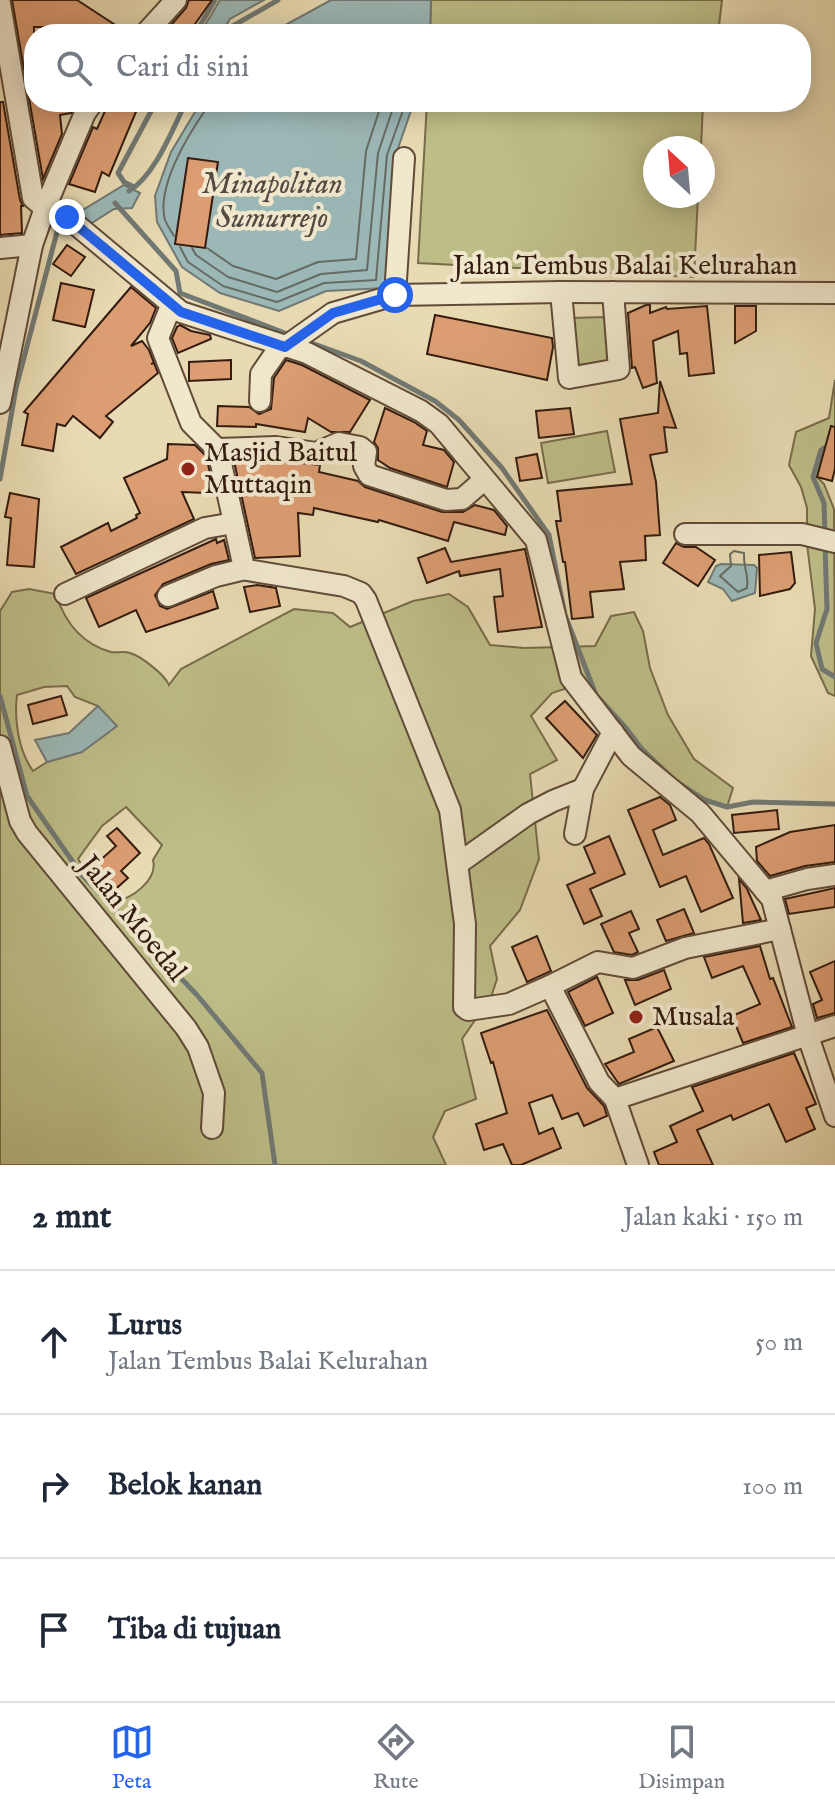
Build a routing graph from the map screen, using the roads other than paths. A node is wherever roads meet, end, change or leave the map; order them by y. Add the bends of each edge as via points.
1 (176, 0) edge
2 (0, 4) edge
3 (154, 24) edge
4 (2, 38) edge
5 (86, 112) edge
6 (404, 158) dead end
7 (42, 216) junction
8 (32, 245) junction
9 (0, 248) edge
10 (561, 292) junction
11 (613, 292) junction
12 (835, 293) edge
13 (395, 295) junction
14 (171, 306) junction
15 (283, 346) junction
16 (260, 401) dead end
17 (0, 403) edge
18 (217, 449) junction
19 (484, 480) junction
20 (234, 523) junction
21 (685, 534) dead end
22 (835, 539) edge
23 (245, 569) junction
24 (65, 594) dead end
25 (168, 596) dead end
26 (613, 732) junction
27 (0, 746) edge
28 (583, 789) junction
29 (575, 834) dead end
30 (459, 863) junction
31 (835, 875) edge
32 (765, 891) junction
33 (780, 929) junction
34 (550, 986) junction
35 (835, 1026) edge
36 (808, 1036) junction
37 (615, 1099) junction
38 (835, 1116) edge
39 (212, 1128) dead end
40 (638, 1165) edge

1 - 3 street
2 - 4 street
4 - 7 street via 33,198
5 - 7 street
6 - 13 street
7 - 8 street
7 - 14 street via 67,217
8 - 9 street
8 - 17 street
10 - 11 street, Jalan Tembus Balai Kelurahan
10 - 11 street via 569,378 619,369
10 - 13 street, Jalan Tembus Balai Kelurahan
11 - 12 street, Jalan Tembus Balai Kelurahan
13 - 15 street, Jalan Tembus Balai Kelurahan via 333,313
14 - 15 street
14 - 18 street via 158,338 191,423
15 - 16 street via 261,374
15 - 19 street via 421,411 461,448
18 - 19 street via 276,447 316,453 339,443 360,447 366,452 369,475 446,500 462,499
18 - 20 street
19 - 26 street via 536,540 571,678
20 - 23 street
20 - 24 street via 205,528
21 - 22 street
23 - 25 street
23 - 30 street via 361,593 450,810
26 - 28 street
26 - 32 street via 631,756 700,813
27 - 39 street, Jalan Moedal via 27,833 198,1047 214,1093
28 - 29 street
28 - 30 street via 528,814
30 - 34 street via 464,1007 509,1004
31 - 32 street
32 - 33 street
33 - 34 street via 685,948 633,968 598,962
33 - 36 street
34 - 37 street via 599,1082
35 - 36 street
36 - 37 street
36 - 38 street
37 - 40 street

